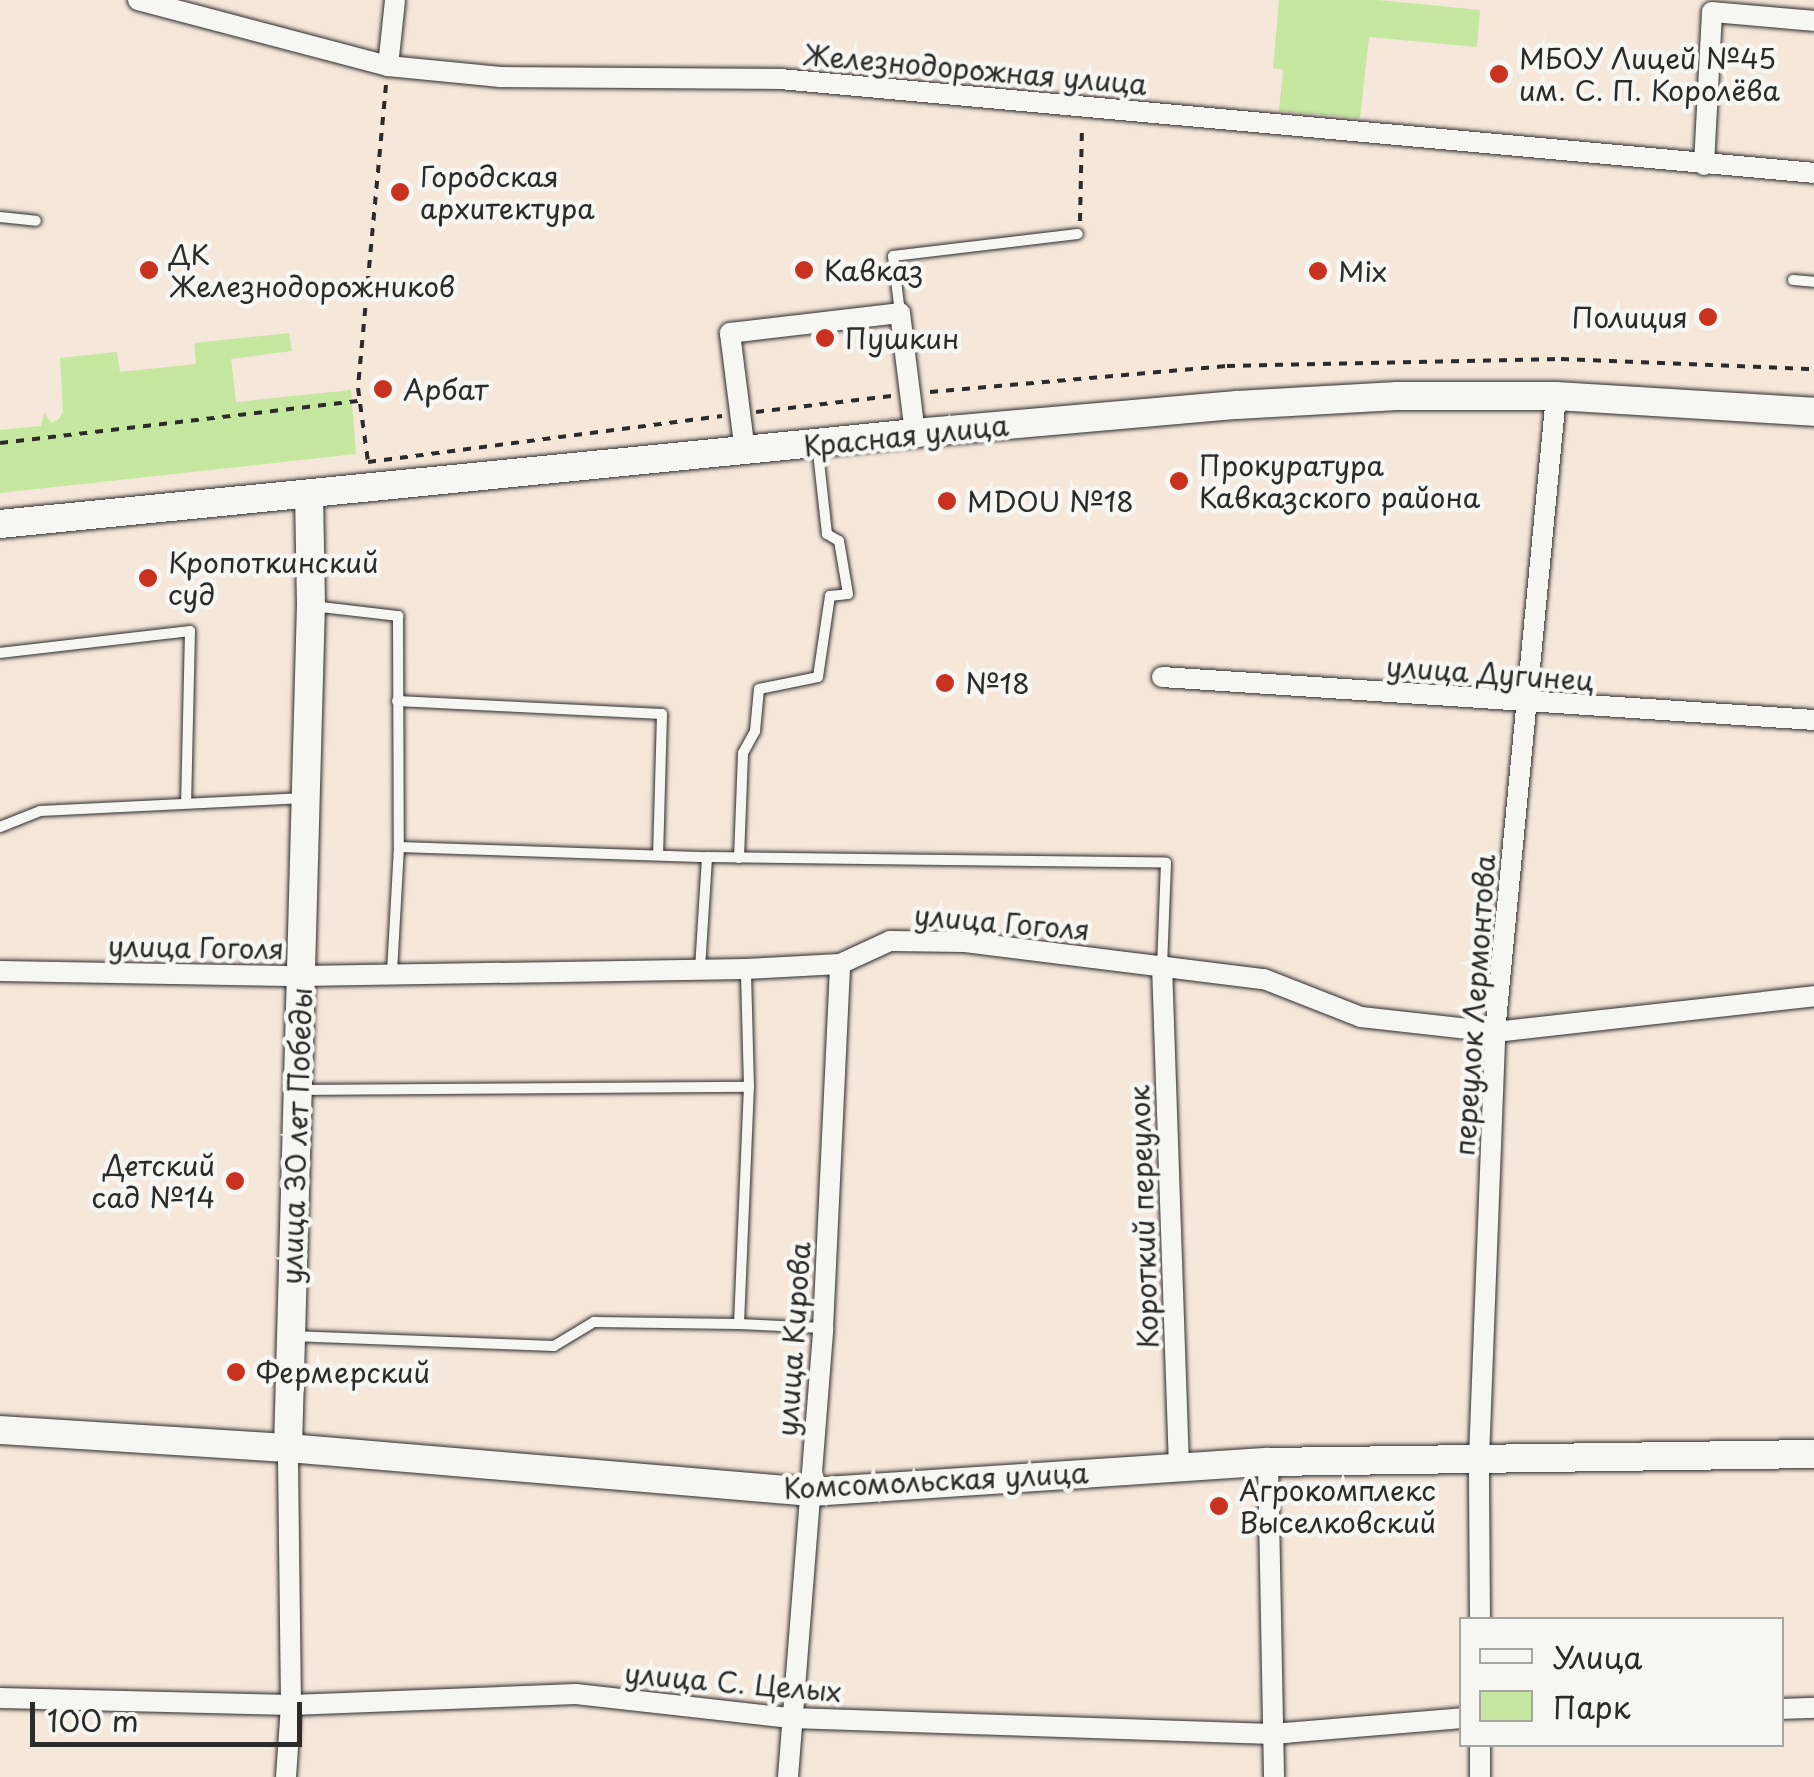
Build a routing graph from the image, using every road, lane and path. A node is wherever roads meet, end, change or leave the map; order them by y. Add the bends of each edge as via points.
1 (138, 0) edge
2 (394, 0) edge
3 (1814, 22) edge
4 (388, 66) junction
5 (1082, 106) junction
6 (1704, 165) junction
7 (1814, 173) edge
8 (0, 217) edge
9 (36, 221) dead end
10 (1078, 234) joint
11 (1793, 280) dead end
12 (1814, 282) edge
13 (900, 312) junction
14 (1814, 369) edge
15 (910, 394) junction
16 (1556, 396) junction
17 (360, 401) junction
18 (1814, 412) edge
19 (740, 414) junction
20 (915, 433) junction
21 (0, 443) edge
22 (817, 444) junction
23 (744, 452) junction
24 (309, 494) junction
25 (0, 524) edge
26 (311, 606) junction
27 (0, 653) edge
28 (1162, 677) dead end
29 (397, 701) junction
30 (1526, 704) junction
31 (1814, 720) edge
32 (306, 798) junction
33 (186, 801) junction
34 (0, 827) edge
35 (400, 847) junction
36 (658, 855) junction
37 (706, 857) junction
38 (738, 858) junction
39 (840, 964) junction
40 (1162, 965) junction
41 (746, 969) junction
42 (700, 970) junction
43 (0, 971) edge
44 (392, 974) junction
45 (302, 976) junction
46 (1814, 996) edge
47 (1495, 1032) junction
48 (749, 1087) junction
49 (298, 1090) junction
50 (739, 1324) junction
51 (822, 1328) junction
52 (290, 1336) junction
53 (0, 1430) edge
54 (288, 1448) junction
55 (1814, 1454) edge
56 (1478, 1458) junction
57 (1268, 1462) junction
58 (1179, 1468) junction
59 (811, 1492) junction
60 (1480, 1617) edge
61 (0, 1698) edge
62 (291, 1705) junction
63 (1814, 1708) edge
64 (1784, 1709) edge
65 (792, 1718) junction
66 (1459, 1718) edge
67 (1273, 1734) junction
68 (1480, 1747) edge
69 (286, 1777) edge
70 (788, 1777) edge
71 (1274, 1777) edge
72 (1480, 1777) edge

1 - 4 street, Железнодорожная улица
2 - 4 street
3 - 6 street via 1712,12
4 - 5 street, Железнодорожная улица via 500,77 780,79
4 - 17 path
5 - 6 street, Железнодорожная улица
5 - 10 path
6 - 7 street, Железнодорожная улица
8 - 9 lane
10 - 13 lane via 893,256
11 - 12 lane
13 - 15 street
13 - 19 street via 730,332
14 - 15 path via 1562,359 1227,366
15 - 19 path
15 - 20 street
16 - 18 main road, Красная улица
16 - 20 main road, Красная улица via 1237,405
16 - 30 street, переулок Лермонтова
17 - 19 path via 368,462
17 - 21 path
19 - 23 street
20 - 22 main road, Красная улица
22 - 23 main road, Красная улица
22 - 38 lane via 827,534 840,541 848,594 830,596 818,677 759,689 755,731 743,753
23 - 24 main road, Красная улица
24 - 25 main road, Красная улица
24 - 26 main road, улица 30 лет Победы
26 - 29 lane via 398,616
26 - 32 main road, улица 30 лет Победы
27 - 33 lane via 190,631
28 - 30 street, улица Дугинец
29 - 35 lane
29 - 36 lane via 662,714
30 - 31 street, улица Дугинец
30 - 47 street, переулок Лермонтова
32 - 33 lane
32 - 45 main road, улица 30 лет Победы
33 - 34 lane via 40,811
35 - 36 lane
35 - 44 lane
36 - 37 lane
37 - 38 lane
37 - 42 lane
38 - 40 lane via 1166,863
39 - 40 street, улица Гоголя via 890,941 965,942
39 - 41 street, улица Гоголя
39 - 51 street, улица Кирова
40 - 47 street, улица Гоголя via 1264,979 1361,1017
40 - 58 street, Короткий переулок
41 - 42 street, улица Гоголя
41 - 48 lane
42 - 44 street, улица Гоголя
43 - 45 street, улица Гоголя
44 - 45 street, улица Гоголя
45 - 49 main road, улица 30 лет Победы
46 - 47 street, улица Гоголя
47 - 56 street, переулок Лермонтова
48 - 49 lane
48 - 50 lane
49 - 52 main road, улица 30 лет Победы
50 - 51 lane
50 - 52 lane via 594,1322 554,1346
51 - 59 street, улица Кирова
52 - 54 main road, улица 30 лет Победы
53 - 54 main road, Комсомольская улица
54 - 59 main road, Комсомольская улица
54 - 62 street, улица 30 лет Победы
55 - 56 main road, Комсомольская улица
56 - 57 main road, Комсомольская улица
56 - 60 street, переулок Лермонтова
57 - 58 main road, Комсомольская улица
57 - 67 street
58 - 59 main road, Комсомольская улица
59 - 65 street, улица Кирова
61 - 62 street, улица С. Целых
62 - 65 street, улица С. Целых via 576,1694
62 - 69 street, улица 30 лет Победы
63 - 64 street
65 - 67 street, улица С. Целых
65 - 70 street, улица Кирова
66 - 67 street, улица С. Целых
67 - 71 street
68 - 72 street

